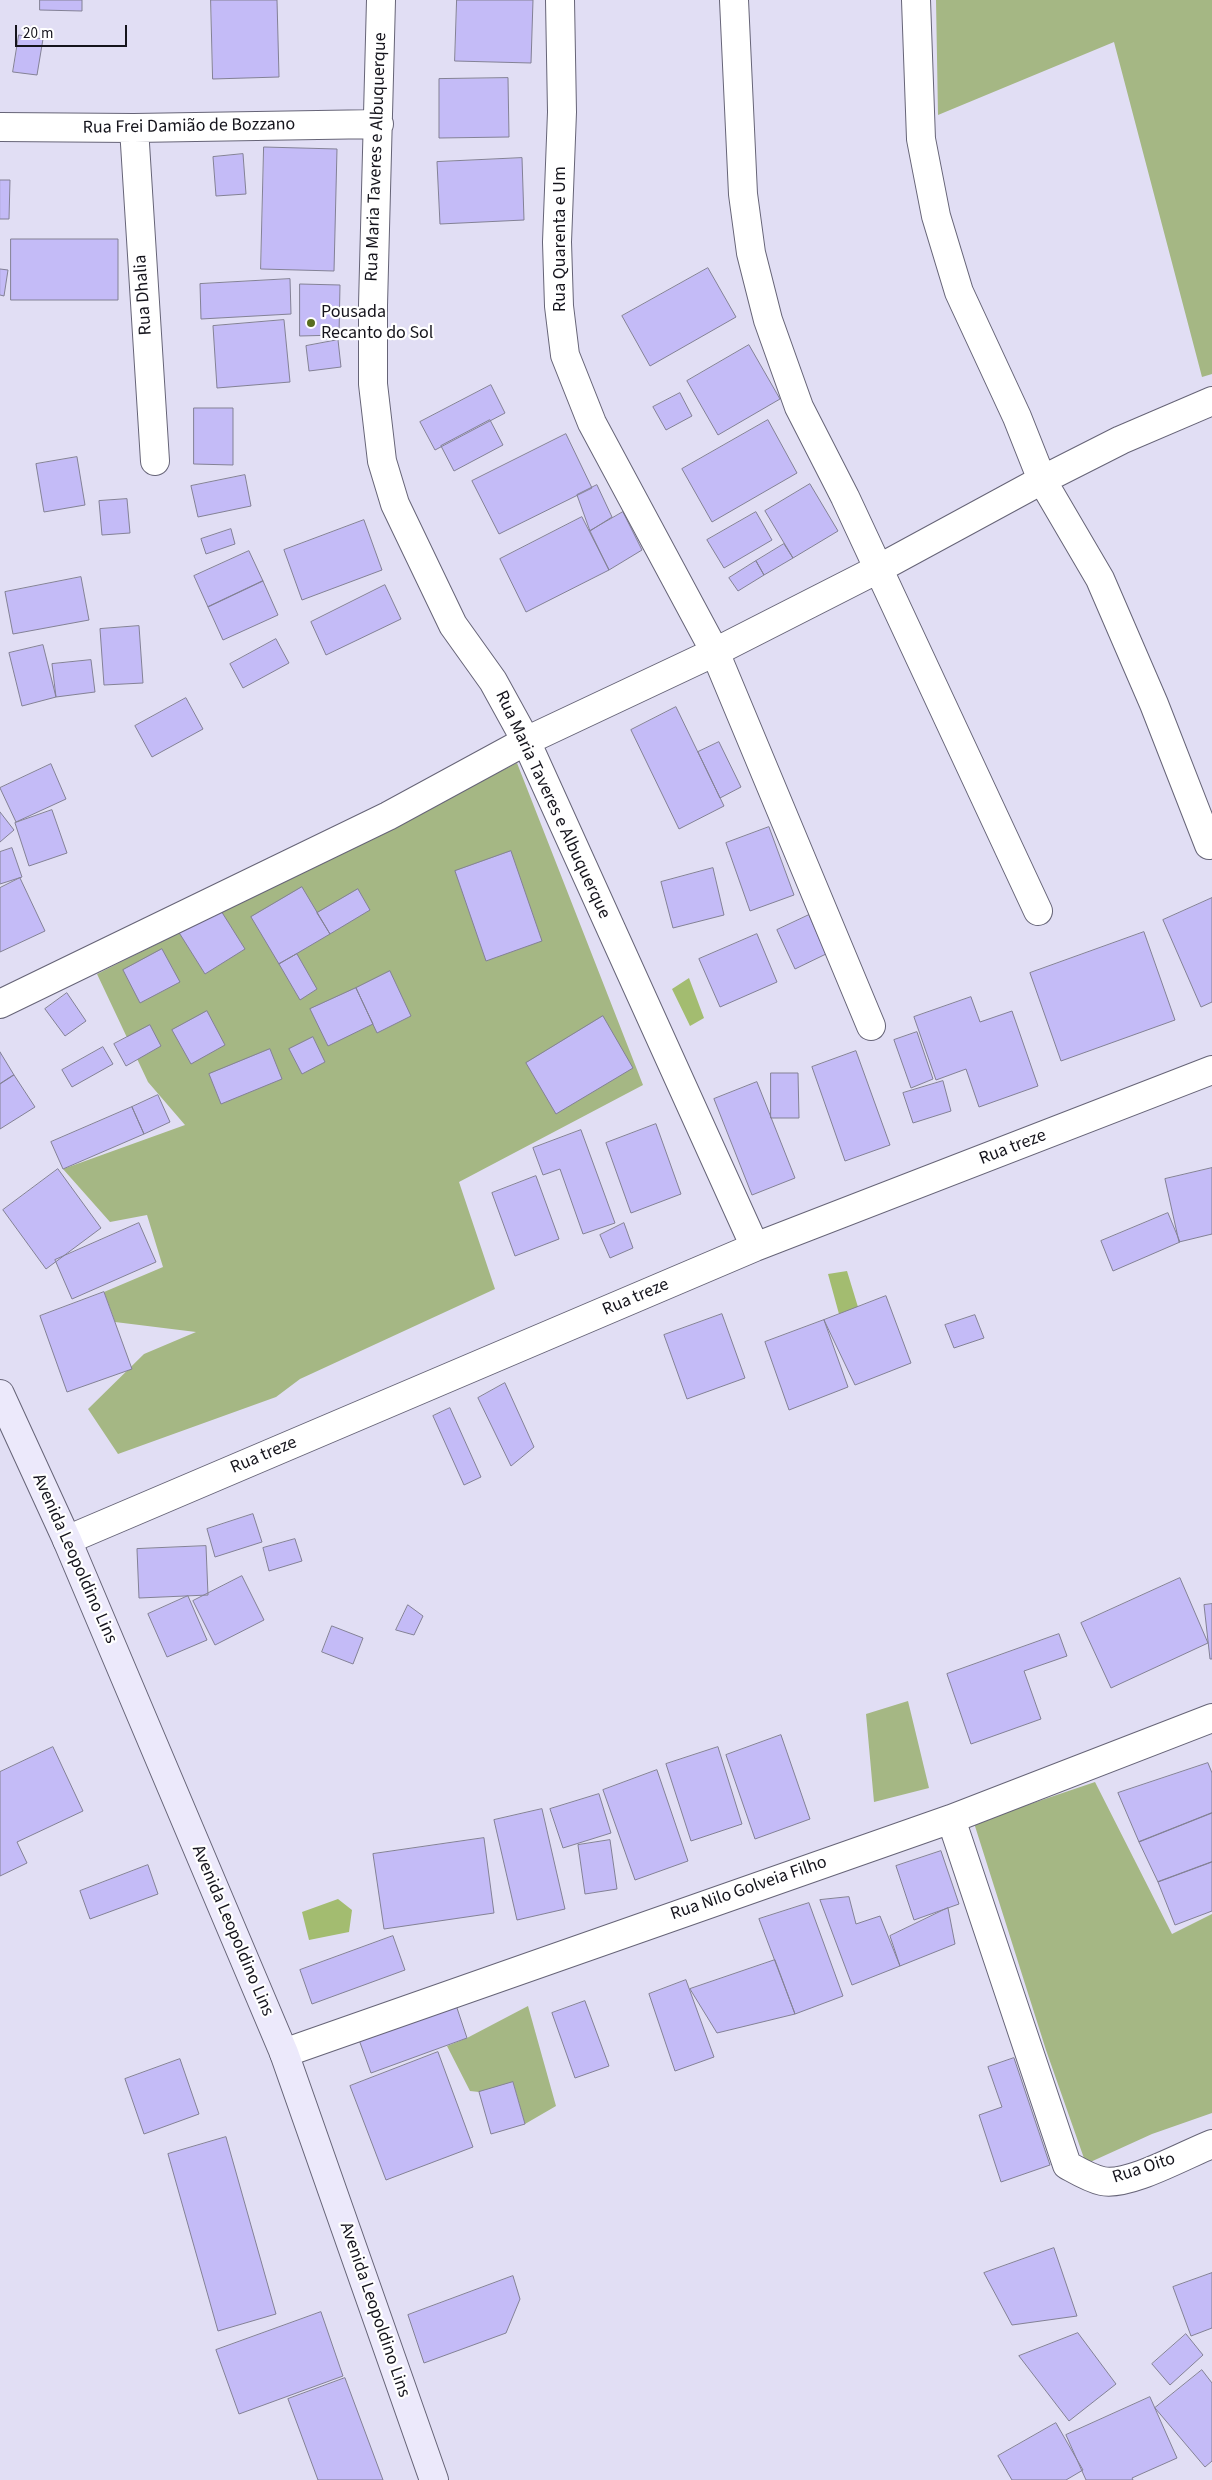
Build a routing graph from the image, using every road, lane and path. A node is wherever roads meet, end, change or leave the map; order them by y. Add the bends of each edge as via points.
1 (381, 0) edge
2 (560, 0) edge
3 (734, 0) edge
4 (916, 0) edge
5 (379, 124) junction
6 (0, 127) edge
7 (134, 128) junction
8 (1212, 402) edge
9 (155, 460) dead end
10 (1042, 480) junction
11 (878, 569) junction
12 (715, 652) junction
13 (526, 741) junction
14 (1209, 845) dead end
15 (1038, 911) dead end
16 (0, 1004) edge
17 (871, 1026) dead end
18 (1212, 1070) edge
19 (755, 1247) junction
20 (0, 1394) edge
21 (67, 1540) junction
22 (1212, 1718) edge
23 (951, 1819) junction
24 (284, 2053) junction
25 (1212, 2144) edge
26 (434, 2480) edge

1 - 5 street, Rua Maria Taveres e Albuquerque
2 - 12 street, Rua Quarenta e Um via 562,112 557,242 559,306 565,355 592,423
3 - 11 street via 742,176 754,263 768,320 799,407
4 - 10 street via 921,139 936,216 959,292 1017,417
5 - 7 street, Rua Frei Damião de Bozzano
5 - 13 street, Rua Maria Taveres e Albuquerque via 373,384 382,460 395,504 453,625 492,681
6 - 7 street, Rua Frei Damião de Bozzano
7 - 9 street, Rua Dhalia
8 - 10 street via 1121,440
10 - 11 street
10 - 14 street via 1100,579 1154,704
11 - 12 street
11 - 15 street
12 - 13 street
12 - 17 street, Rua Quarenta e Um
13 - 16 street via 388,816
13 - 19 street, Rua Maria Taveres e Albuquerque
18 - 19 street, Rua treze
19 - 21 street, Rua treze
20 - 21 main road, Avenida Leopoldino Lins
21 - 24 main road, Avenida Leopoldino Lins
22 - 23 street, Rua Nilo Golveia Filho
23 - 24 street, Rua Nilo Golveia Filho
23 - 25 street, Rua Oito via 1067,2165 1104,2182 1122,2180
24 - 26 main road, Avenida Leopoldino Lins

